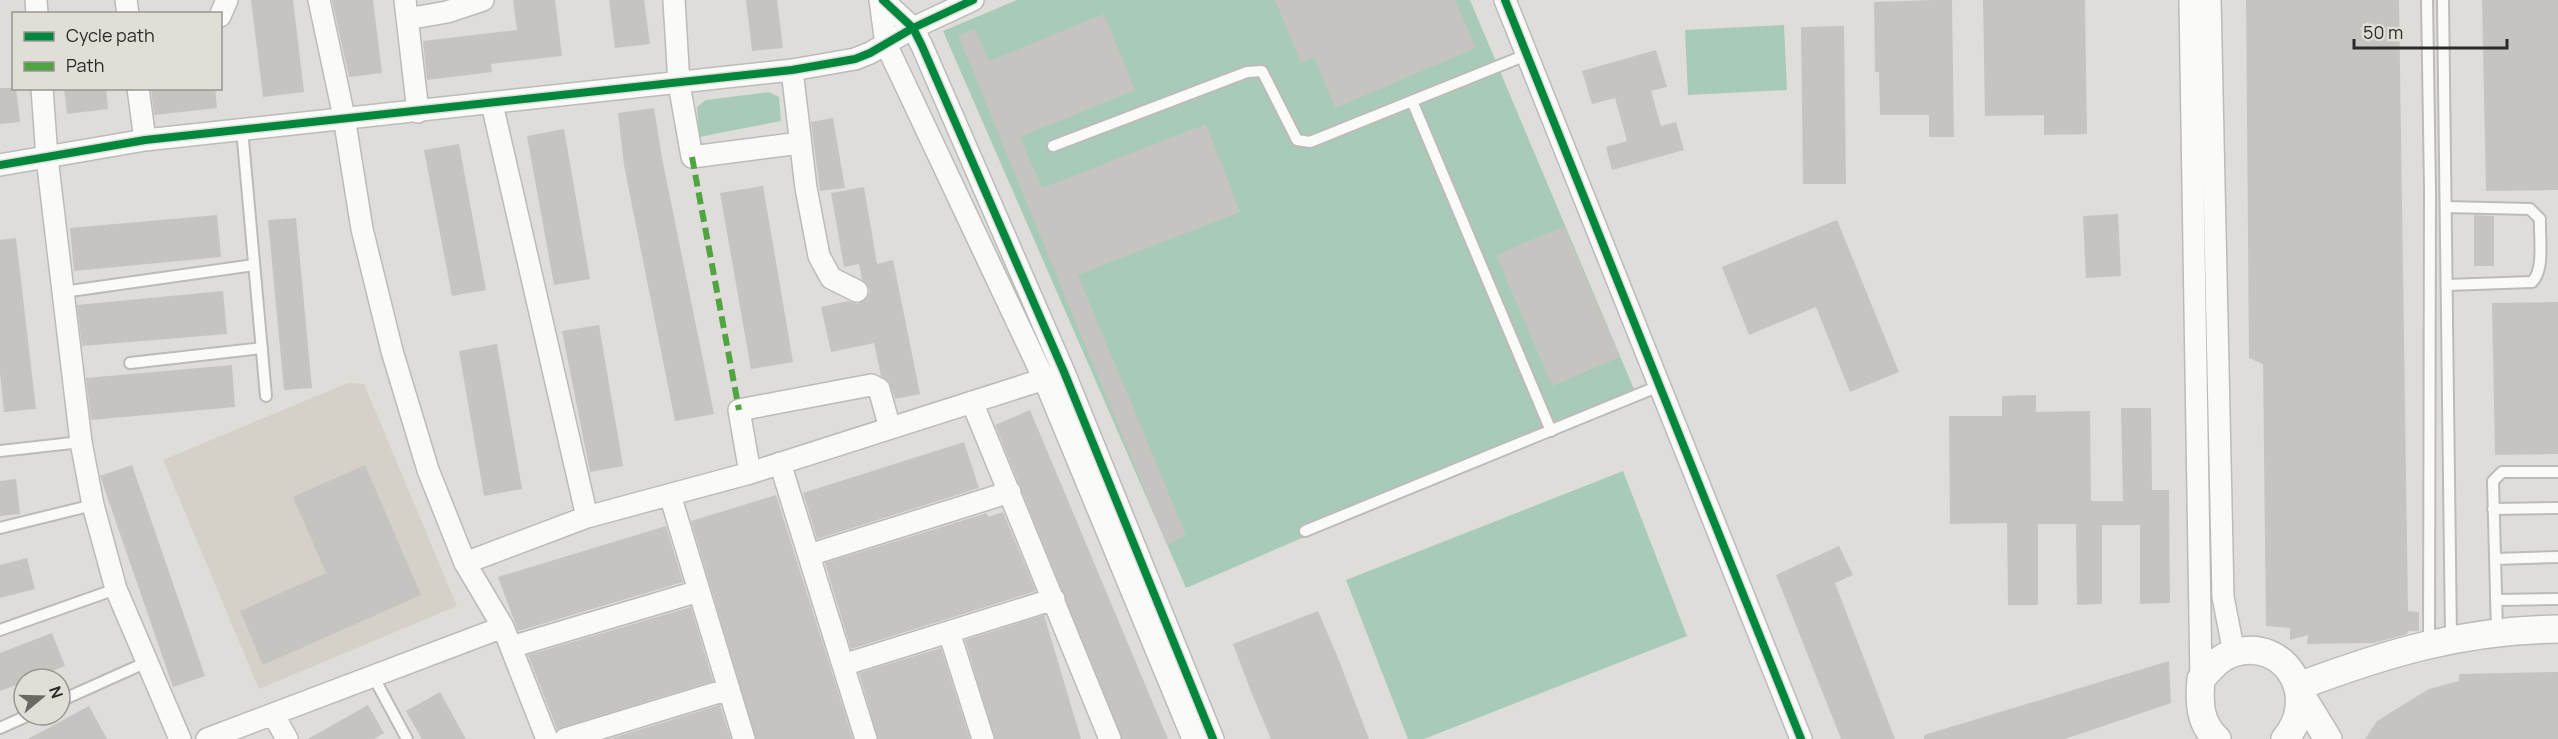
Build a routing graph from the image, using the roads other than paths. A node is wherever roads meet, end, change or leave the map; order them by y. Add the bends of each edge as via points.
1 (318, 0) edge
2 (483, 0) edge
3 (674, 0) edge
4 (881, 0) edge
5 (973, 0) edge
6 (1504, 0) edge
7 (2190, 0) edge
8 (2210, 0) edge
9 (2427, 0) edge
10 (2443, 0) edge
11 (406, 10) edge
12 (913, 28) junction
13 (886, 44) junction
14 (1526, 54) junction
15 (792, 70) junction
16 (679, 84) junction
17 (42, 90) edge
18 (138, 90) edge
19 (1412, 101) junction
20 (492, 104) junction
21 (418, 112) junction
22 (344, 117) junction
23 (242, 129) junction
24 (145, 140) junction
25 (800, 143) junction
26 (1053, 146) dead end
27 (46, 159) junction
28 (0, 165) edge
29 (2430, 190) junction
30 (2446, 190) junction
31 (2446, 207) junction
32 (254, 265) junction
33 (2446, 285) junction
34 (857, 291) dead end
35 (63, 292) junction
36 (2205, 318) junction
37 (262, 348) junction
38 (130, 363) dead end
39 (1054, 376) junction
40 (1659, 387) junction
41 (266, 396) dead end
42 (972, 402) junction
43 (890, 428) junction
44 (1551, 431) junction
45 (81, 442) junction
46 (0, 451) edge
47 (780, 463) junction
48 (750, 472) junction
49 (2558, 472) edge
50 (1010, 492) junction
51 (670, 495) junction
52 (93, 505) junction
53 (2558, 508) edge
54 (2493, 509) junction
55 (587, 517) junction
56 (0, 528) edge
57 (1305, 531) dead end
58 (808, 555) junction
59 (2558, 557) edge
60 (2494, 559) junction
61 (465, 563) junction
62 (116, 589) junction
63 (699, 591) junction
64 (1054, 599) junction
65 (2558, 599) edge
66 (2496, 600) junction
67 (502, 627) junction
68 (2558, 629) edge
69 (0, 630) edge
70 (949, 632) junction
71 (2497, 632) junction
72 (2440, 640) junction
73 (511, 647) junction
74 (2234, 652) junction
75 (147, 662) junction
76 (843, 665) junction
77 (373, 676) junction
78 (2201, 679) junction
79 (729, 689) junction
80 (2300, 691) junction
81 (72, 696) edge
82 (273, 714) junction
83 (2292, 736) edge
84 (180, 739) edge
85 (207, 739) edge
86 (287, 739) edge
87 (407, 739) edge
88 (547, 739) edge
89 (565, 739) edge
90 (744, 739) edge
91 (866, 739) edge
92 (983, 739) edge
93 (1110, 739) edge
94 (1193, 739) edge
95 (1213, 739) edge
96 (1801, 739) edge
97 (2217, 739) edge
98 (2328, 739) edge

1 - 22 street
2 - 11 street via 447,12
3 - 16 street
4 - 12 street
4 - 13 street
5 - 12 street
6 - 14 street
7 - 36 street
8 - 36 street
9 - 29 lane
10 - 30 lane
11 - 21 street
12 - 13 street
12 - 39 street
13 - 15 street via 855,59
13 - 39 street
14 - 19 lane
14 - 40 street
15 - 16 street
15 - 25 street
16 - 20 street
16 - 25 street via 692,157
17 - 27 street
18 - 24 street
19 - 26 lane via 1310,142 1297,140 1262,71 1247,72
19 - 44 lane
20 - 21 street
20 - 55 street
21 - 22 street
22 - 23 street
22 - 61 street via 362,228 392,351 428,471
23 - 24 street
23 - 32 lane
24 - 27 street
25 - 34 street via 819,256 831,278
27 - 28 street
27 - 35 street
29 - 30 lane
29 - 72 lane
30 - 31 lane
31 - 33 lane
31 - 33 lane via 2530,208 2540,219 2539,267 2532,282
32 - 35 lane
32 - 37 lane
33 - 72 lane
35 - 45 street
36 - 74 street via 2223,597
36 - 78 street
37 - 38 lane
37 - 41 lane
39 - 42 street
39 - 94 street
39 - 95 street
40 - 44 lane
40 - 96 street
42 - 43 street
42 - 50 street
43 - 47 street
43 - 48 street via 879,389 871,385 739,410
44 - 57 lane
45 - 46 lane
45 - 52 street
47 - 48 street
47 - 58 street
48 - 51 street
49 - 54 lane via 2499,474 2493,481
50 - 58 street
50 - 64 street
51 - 55 street
51 - 63 street
52 - 56 lane
52 - 62 street
53 - 54 lane
54 - 60 lane
55 - 61 street
58 - 76 street
59 - 60 lane
60 - 66 lane
61 - 67 street
62 - 69 lane
62 - 75 street
63 - 73 street
63 - 79 street
64 - 70 street
64 - 93 street
65 - 66 lane
66 - 71 lane
67 - 73 street
67 - 77 street
68 - 71 street
70 - 76 street
70 - 92 street
71 - 72 street
72 - 80 street via 2370,660
73 - 88 street
74 - 78 street
74 - 80 street via 2261,651 2285,664
75 - 81 lane
75 - 84 street
76 - 91 street
77 - 82 street
77 - 87 lane
78 - 97 street via 2201,715
79 - 89 street
79 - 90 street
80 - 83 street via 2300,713
80 - 98 street
82 - 85 street
82 - 86 street

